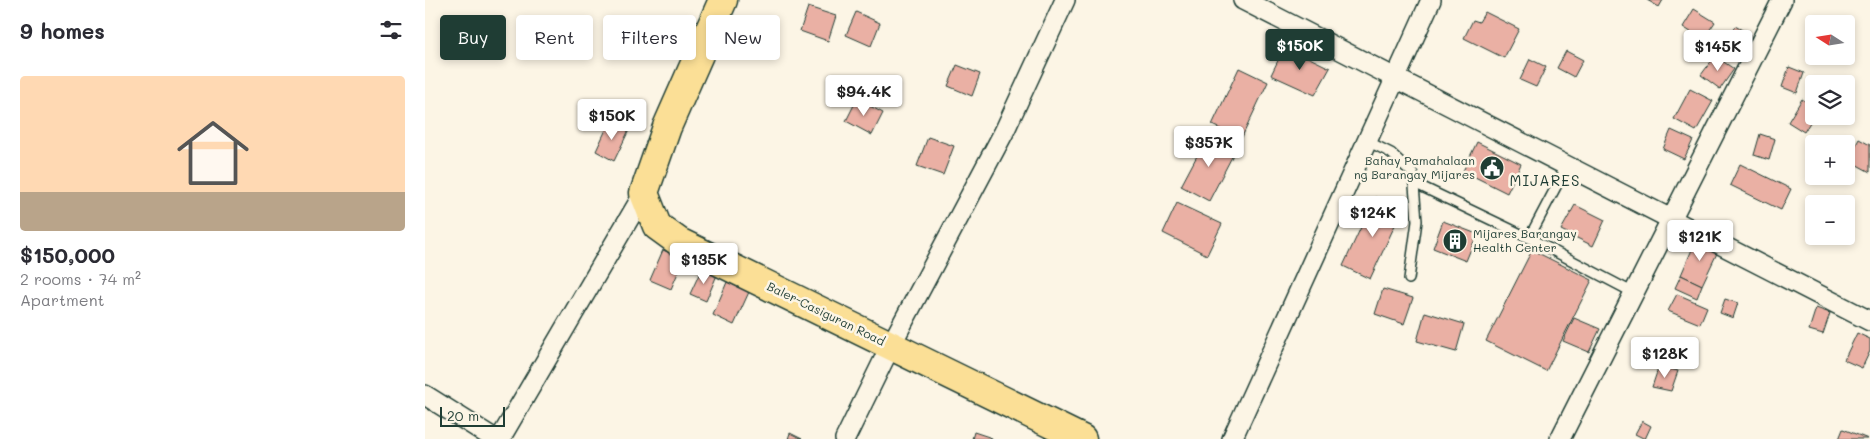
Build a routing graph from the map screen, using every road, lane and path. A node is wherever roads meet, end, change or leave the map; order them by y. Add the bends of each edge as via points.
1 (723, 0) edge
2 (1065, 0) edge
3 (1243, 0) edge
4 (1431, 0) edge
5 (1782, 0) edge
6 (1395, 77) junction
7 (1367, 141) junction
8 (1567, 166) junction
9 (1414, 183) junction
10 (644, 193) junction
11 (1671, 220) junction
12 (1529, 238) junction
13 (1409, 279) dead end
14 (1634, 293) junction
15 (1870, 322) edge
16 (891, 345) junction
17 (425, 395) edge
18 (495, 439) edge
19 (500, 439) edge
20 (845, 439) edge
21 (1082, 439) edge
22 (1232, 439) edge
23 (1560, 439) edge

1 - 10 main road via 667,127
2 - 16 street via 1004,132
3 - 6 street
4 - 6 street
5 - 11 street
6 - 7 street
6 - 8 street
7 - 9 lane via 1391,153 1413,174
7 - 22 street
8 - 11 street
8 - 12 lane
9 - 12 lane
9 - 13 lane via 1417,220
10 - 16 main road, Baler-Casiguran Road via 657,226 679,242
10 - 19 street
11 - 14 street
11 - 15 street
12 - 14 lane
14 - 23 street
16 - 20 street
16 - 21 main road, Baler-Casiguran Road
17 - 18 street

